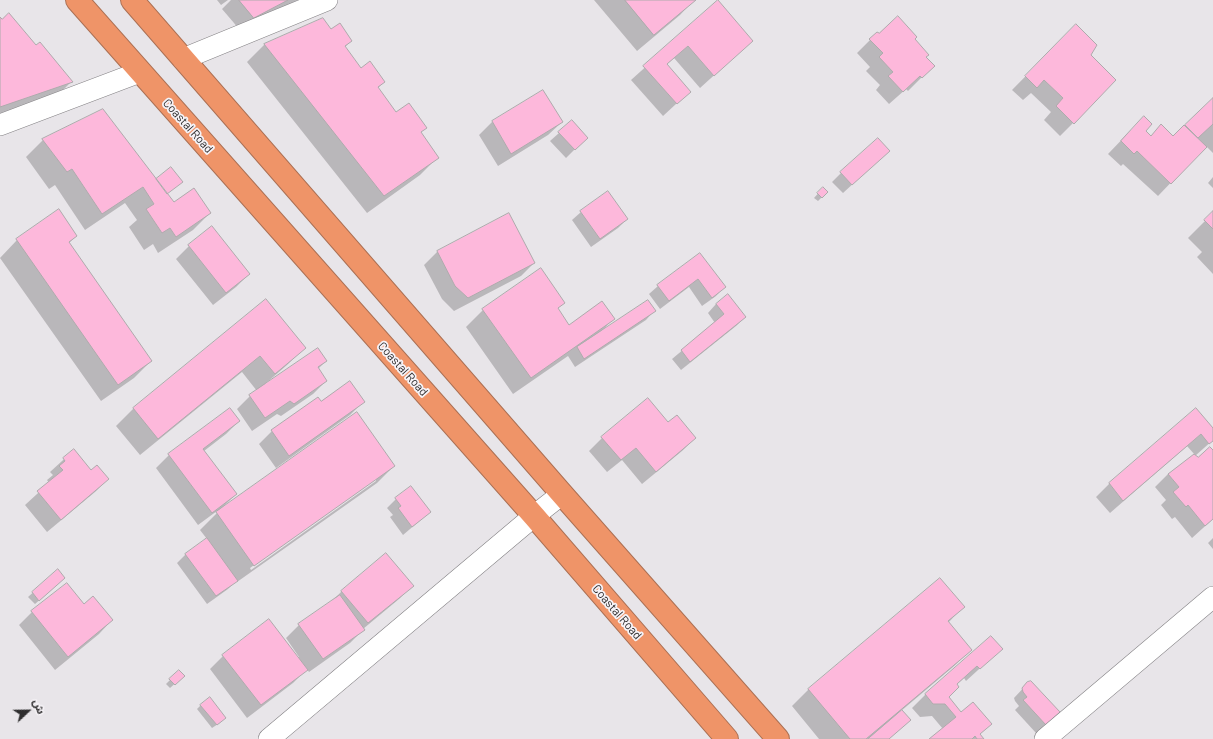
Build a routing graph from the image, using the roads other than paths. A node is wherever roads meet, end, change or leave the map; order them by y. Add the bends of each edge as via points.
1 (77, 0) edge
2 (132, 0) edge
3 (327, 0) edge
4 (183, 59) junction
5 (140, 72) junction
6 (0, 125) edge
7 (562, 494) junction
8 (534, 516) junction
9 (1213, 597) edge
10 (269, 739) edge
11 (727, 739) edge
12 (778, 739) edge
13 (1044, 739) edge

1 - 5 highway, Coastal Road
2 - 4 highway
3 - 4 street
4 - 7 highway
5 - 6 street
5 - 8 highway, Coastal Road
7 - 8 street
7 - 12 highway
8 - 10 street
8 - 11 highway, Coastal Road
9 - 13 street

